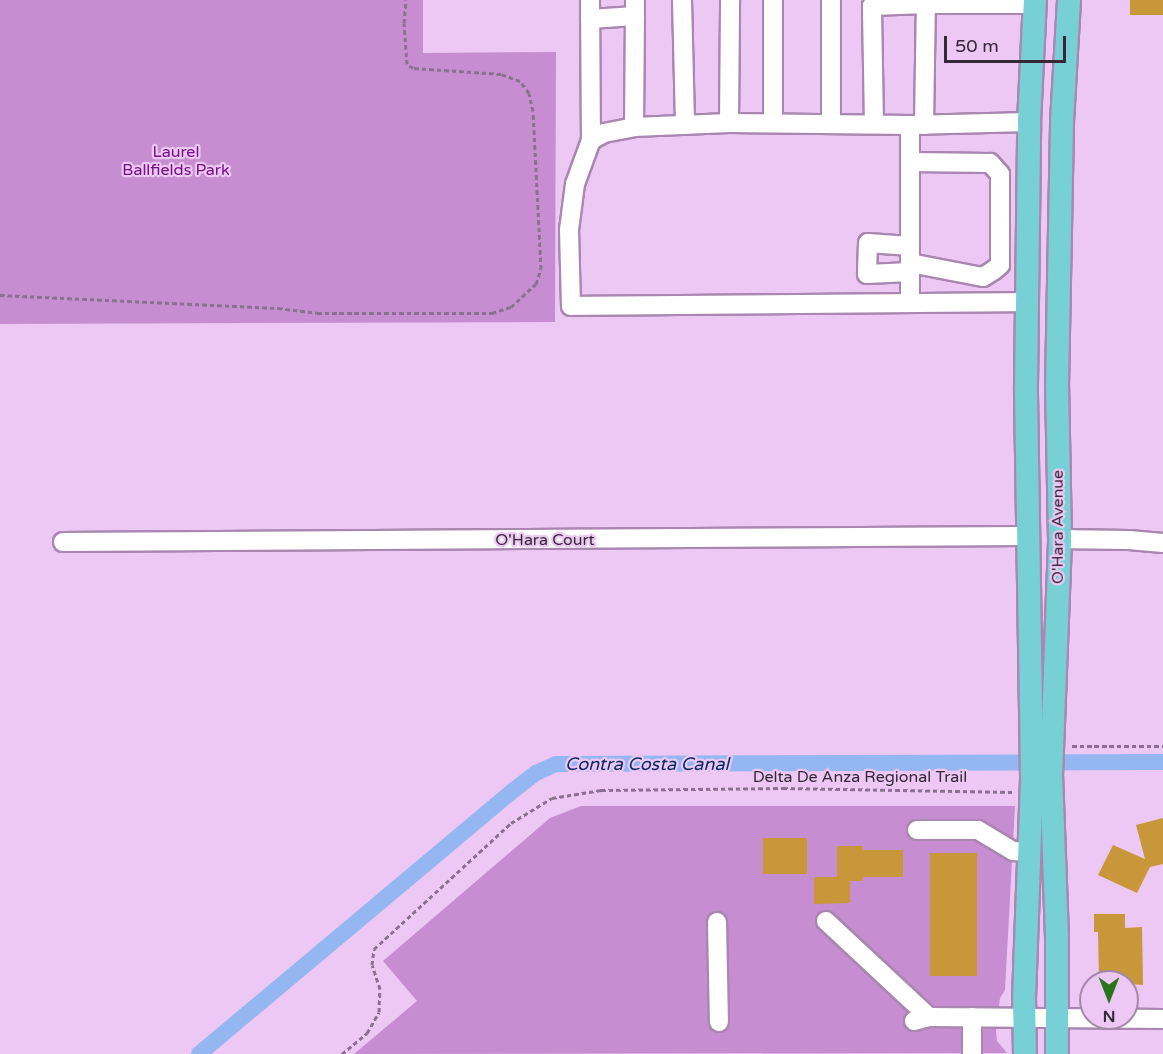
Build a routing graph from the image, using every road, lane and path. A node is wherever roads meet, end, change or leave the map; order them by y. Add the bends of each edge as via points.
1 (406, 0) edge
2 (590, 0) edge
3 (681, 0) edge
4 (730, 0) edge
5 (773, 0) edge
6 (831, 0) edge
7 (1070, 0) edge
8 (933, 2) edge
9 (1034, 2) edge
10 (635, 8) edge
11 (591, 19) junction
12 (729, 123) junction
13 (773, 123) junction
14 (831, 123) junction
15 (1029, 123) junction
16 (874, 124) junction
17 (685, 125) junction
18 (917, 125) junction
19 (634, 127) junction
20 (591, 140) junction
21 (910, 162) junction
22 (910, 260) junction
23 (0, 296) edge
24 (1027, 302) junction
25 (910, 303) junction
26 (1027, 536) junction
27 (1060, 539) junction
28 (63, 542) dead end
29 (1163, 543) edge
30 (1163, 746) edge
31 (1043, 766) junction
32 (917, 830) dead end
33 (1030, 852) junction
34 (826, 921) dead end
35 (717, 922) dead end
36 (972, 1017) junction
37 (1024, 1017) junction
38 (1058, 1018) junction
39 (1163, 1019) edge
40 (719, 1022) dead end
41 (342, 1054) edge
42 (972, 1054) edge
43 (1024, 1054) edge
44 (1057, 1054) edge

1 - 23 path via 407,64 413,69 501,74 520,81 529,93 541,268 536,284 511,307 492,313 317,313
2 - 11 street
3 - 17 street
4 - 12 street
5 - 13 street
6 - 14 street
7 - 27 main road, O'Hara Avenue via 1062,122 1057,374
8 - 9 street
8 - 16 street via 872,6
8 - 18 street
9 - 15 main road, O'Hara Avenue
10 - 11 street
10 - 19 street
11 - 20 street
12 - 13 street
12 - 17 street
13 - 14 street
14 - 16 street
15 - 18 street
15 - 24 main road, O'Hara Avenue
16 - 18 street
17 - 19 street
18 - 21 street
19 - 20 street
20 - 25 street via 575,183 569,231 571,306
21 - 22 street
21 - 22 street via 990,163 1000,174 1000,265 983,278
22 - 25 street
24 - 25 street
24 - 26 main road, O'Hara Avenue
26 - 28 street, O'Hara Court
26 - 31 main road, O'Hara Avenue
27 - 29 street
27 - 31 main road, O'Hara Avenue
30 - 31 path, Delta De Anza Regional Trail
31 - 33 main road, O'Hara Avenue
31 - 38 main road, O'Hara Avenue
31 - 41 path, Delta De Anza Regional Trail via 959,789 601,790 552,798 511,823 374,949 372,965 380,989 379,1012 367,1033
32 - 33 street via 978,830 1013,851
33 - 37 main road, O'Hara Avenue
34 - 36 street via 921,1019
35 - 40 street
36 - 37 street
36 - 42 street
37 - 38 street
37 - 43 main road, O'Hara Avenue
38 - 39 street
38 - 44 main road, O'Hara Avenue

